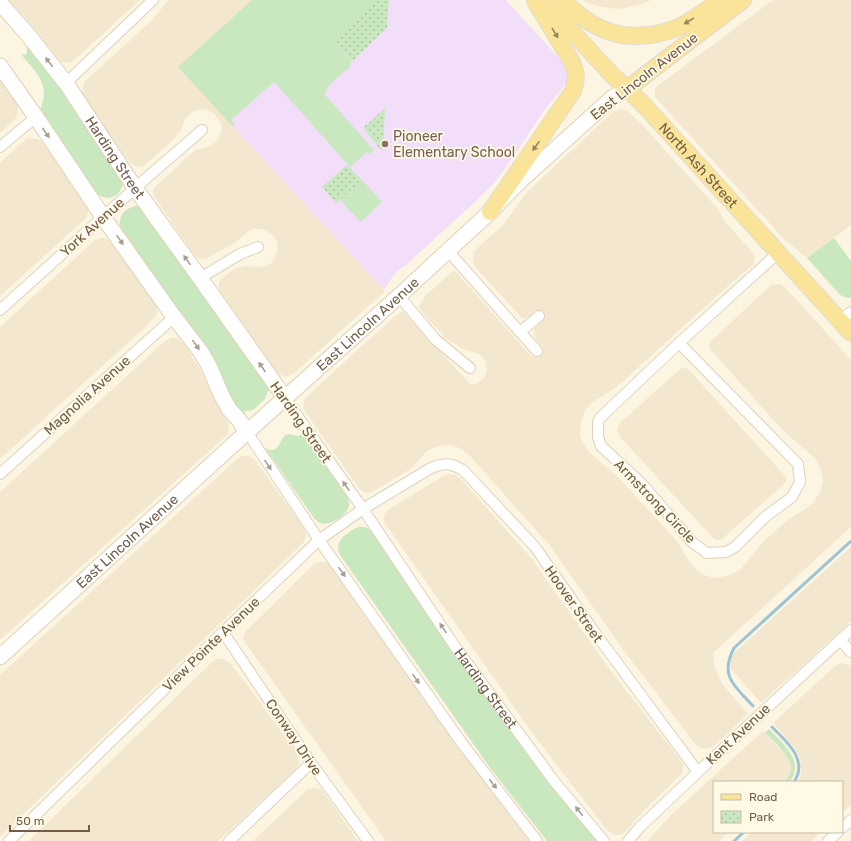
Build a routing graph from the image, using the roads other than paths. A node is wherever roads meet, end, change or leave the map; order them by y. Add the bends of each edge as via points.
1 (153, 0) edge
2 (534, 0) edge
3 (543, 0) edge
4 (563, 0) edge
5 (722, 0) edge
6 (743, 0) edge
7 (0, 3) edge
8 (0, 66) edge
9 (66, 83) junction
10 (627, 89) junction
11 (36, 117) junction
12 (202, 130) dead end
13 (0, 147) edge
14 (135, 188) junction
15 (490, 212) junction
16 (103, 217) junction
17 (258, 247) dead end
18 (448, 251) junction
19 (778, 253) junction
20 (200, 278) junction
21 (399, 296) junction
22 (0, 310) edge
23 (539, 316) dead end
24 (845, 316) edge
25 (174, 317) junction
26 (520, 332) junction
27 (851, 333) edge
28 (679, 343) junction
29 (537, 351) dead end
30 (470, 368) dead end
31 (285, 398) junction
32 (247, 432) junction
33 (431, 468) joint
34 (0, 474) edge
35 (362, 509) junction
36 (319, 540) junction
37 (851, 630) edge
38 (223, 632) junction
39 (840, 640) junction
40 (851, 652) edge
41 (0, 658) edge
42 (311, 764) junction
43 (698, 772) junction
44 (851, 820) edge
45 (843, 827) edge
46 (837, 833) edge
47 (9, 841) edge
48 (229, 841) edge
49 (368, 841) edge
50 (537, 841) edge
51 (604, 841) edge
52 (628, 841) edge
53 (828, 841) edge

1 - 9 street
2 -> 15 main road via 572,62 576,72 574,91
3 - 10 main road, North Ash Street
5 -> 4 main road via 683,25 659,34 636,36 617,34 598,27 588,22
6 - 10 main road, East Lincoln Avenue
9 -> 7 street, Harding Street
8 - 11 street
9 - 14 street, Harding Street
10 - 15 street, East Lincoln Avenue via 612,98 520,181
10 - 19 main road, North Ash Street
11 - 13 street
11 -> 16 street
12 - 14 street, York Avenue
14 - 16 street, York Avenue
20 -> 14 street, Harding Street
15 - 18 street, East Lincoln Avenue
16 - 22 street, York Avenue
16 -> 25 street
17 - 20 street via 240,254
18 - 21 street, East Lincoln Avenue
18 - 26 street
19 - 24 main road, North Ash Street
19 - 28 street, Armstrong Circle
31 -> 20 street, Harding Street
21 - 30 street via 436,340
21 - 31 street, East Lincoln Avenue
23 - 26 street
24 - 27 main road, North Ash Street
25 -> 32 street via 201,352 229,409
25 - 34 street, Magnolia Avenue
26 - 29 street
28 - 28 street, Armstrong Circle via 798,464 800,482 792,497 726,552 707,553 692,542 643,486 601,446 598,437 600,418
31 - 32 street, East Lincoln Avenue
35 -> 31 street, Harding Street
32 -> 36 street
32 - 41 street, East Lincoln Avenue
33 - 35 street, View Pointe Avenue
33 - 43 street, Hoover Street via 440,464 454,465 464,471 535,547 602,643
35 - 36 street, View Pointe Avenue
51 -> 35 street, Harding Street via 554,781 458,651
36 - 38 street, View Pointe Avenue
36 -> 50 street via 461,742
37 - 39 street, Kent Avenue
38 - 42 street, Conway Drive
38 - 47 street, View Pointe Avenue
39 - 40 street
39 - 43 street, Kent Avenue
42 - 48 street
42 - 49 street, Conway Drive
43 - 52 street, Kent Avenue
44 - 45 street
46 - 53 street

